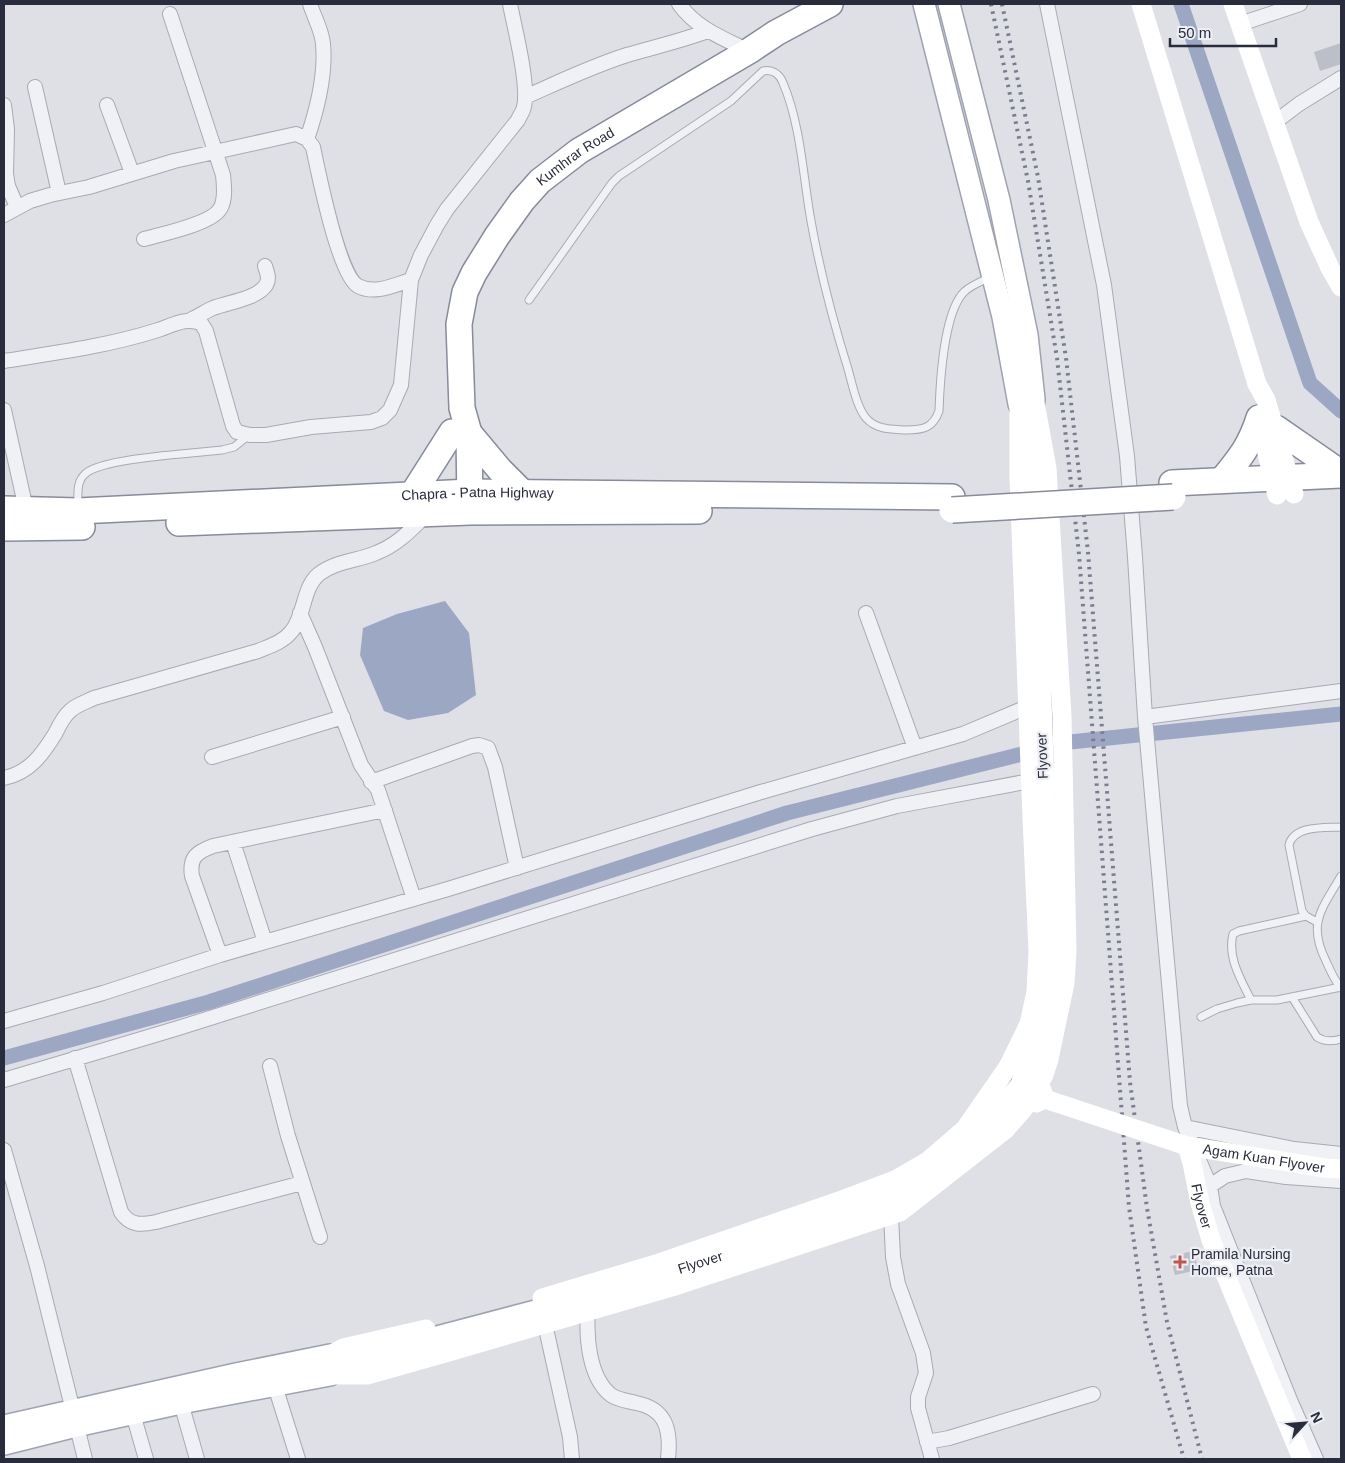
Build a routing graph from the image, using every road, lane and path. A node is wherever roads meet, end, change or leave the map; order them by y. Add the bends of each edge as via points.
1 (310, 4) edge
2 (510, 4) edge
3 (679, 4) edge
4 (924, 4) edge
5 (949, 4) edge
6 (1047, 4) edge
7 (1140, 4) edge
8 (1233, 4) edge
9 (1300, 4) edge
10 (832, 5) edge
11 (170, 14) dead end
12 (1240, 24) junction
13 (708, 31) junction
14 (749, 51) junction
15 (1341, 78) edge
16 (35, 87) dead end
17 (525, 97) junction
18 (4, 105) edge
19 (107, 105) dead end
20 (1274, 123) junction
21 (307, 139) junction
22 (216, 152) junction
23 (132, 173) junction
24 (59, 194) junction
25 (17, 207) junction
26 (4, 215) edge
27 (144, 239) dead end
28 (265, 266) dead end
29 (994, 276) junction
30 (411, 280) junction
31 (1341, 287) edge
32 (529, 300) dead end
33 (192, 320) junction
34 (4, 361) edge
35 (1027, 402) junction
36 (4, 410) edge
37 (1267, 423) junction
38 (460, 432) junction
39 (250, 435) junction
40 (1341, 474) edge
41 (1222, 480) junction
42 (1283, 486) junction
43 (1172, 490) junction
44 (522, 492) junction
45 (1341, 492) edge
46 (412, 495) junction
47 (462, 502) junction
48 (952, 503) junction
49 (15, 509) edge
50 (78, 511) junction
51 (427, 514) junction
52 (4, 528) edge
53 (300, 613) junction
54 (866, 613) dead end
55 (1341, 691) edge
56 (1028, 716) junction
57 (343, 717) junction
58 (1145, 717) junction
59 (915, 748) junction
60 (212, 757) dead end
61 (1030, 775) junction
62 (4, 778) edge
63 (371, 782) junction
64 (385, 810) junction
65 (1341, 827) edge
66 (233, 842) junction
67 (517, 868) junction
68 (1341, 876) edge
69 (414, 900) junction
70 (1306, 916) junction
71 (1317, 922) junction
72 (265, 942) junction
73 (220, 955) junction
74 (1341, 988) edge
75 (1292, 997) junction
76 (1251, 1000) junction
77 (1201, 1017) dead end
78 (4, 1021) edge
79 (1341, 1040) edge
80 (75, 1058) junction
81 (270, 1066) dead end
82 (4, 1080) edge
83 (1018, 1087) junction
84 (1186, 1127) junction
85 (1187, 1146) junction
86 (4, 1150) edge
87 (1341, 1154) edge
88 (1341, 1169) edge
89 (1341, 1181) edge
90 (302, 1183) junction
91 (1210, 1186) junction
92 (891, 1215) junction
93 (320, 1237) dead end
94 (588, 1312) junction
95 (544, 1324) junction
96 (342, 1362) junction
97 (275, 1386) junction
98 (1093, 1394) dead end
99 (181, 1404) junction
100 (133, 1414) junction
101 (74, 1418) junction
102 (4, 1426) edge
103 (927, 1442) junction
104 (4, 1444) edge
105 (85, 1459) edge
106 (146, 1459) edge
107 (197, 1459) edge
108 (298, 1459) edge
109 (572, 1459) edge
110 (668, 1459) edge
111 (932, 1459) edge
112 (1302, 1459) edge
113 (1316, 1459) edge

1 - 21 street via 323,43 323,58 319,96
2 - 17 street
3 - 13 street via 694,22
4 - 29 main road
5 - 35 main road via 999,200 1027,335
6 - 58 street via 1104,285 1127,456
7 - 37 street via 1257,384 1266,400
8 - 12 street
9 - 12 street
10 - 14 highway, Kumhrar Road via 776,33
11 - 22 street
12 - 20 street
13 - 14 street
13 - 17 street via 593,67
14 - 38 highway, Kumhrar Road via 579,151 540,181 522,201 497,236 465,292 459,324
15 - 20 street
16 - 24 street
17 - 30 street via 518,120 437,225
18 - 25 street via 6,174
19 - 23 street
20 - 31 street via 1309,222
21 - 22 street via 296,134
21 - 30 street via 313,147 330,225 348,274 357,286 368,289 381,289
22 - 23 street
22 - 27 street via 223,175 224,193 220,209 212,218 202,222
23 - 24 street
24 - 25 street
25 - 26 street
28 - 33 street via 269,277 262,290 213,308
29 - 32 lane via 969,288 955,306 949,325 935,421 923,429 912,430 886,429 868,420 858,400 835,326 811,222 802,155 788,97 783,82 769,70 763,71 731,101 619,176
29 - 35 main road
30 - 39 street via 400,385 390,410 382,418 371,422
33 - 34 street via 73,350
33 - 39 street via 202,323 206,331 233,426 237,432
35 - 56 street via 1020,478
35 - 83 main road, Flyover via 1035,525 1050,962 1047,995 1036,1044
35 - 92 street via 1047,468 1064,762 1067,970 1044,1075 1024,1108 1006,1129 911,1205
36 - 49 street
37 - 40 highway
37 - 41 highway
37 - 42 street
38 - 44 highway
38 - 46 highway
38 - 47 highway, Kumhrar Road
39 - 50 lane via 234,447 222,450 114,462 94,468 81,479
40 - 42 highway
41 - 42 highway
41 - 43 highway
42 - 43 highway
42 - 45 highway
43 - 48 highway
44 - 47 highway, Chapra - Patna Highway
44 - 48 highway, Chapra - Patna Highway
46 - 47 highway, Chapra - Patna Highway
46 - 50 highway, Chapra - Patna Highway
47 - 48 highway, Chapra - Patna Highway
47 - 51 highway, Chapra - Patna Highway
49 - 50 highway, Chapra - Patna Highway
51 - 52 highway, Chapra - Patna Highway
51 - 53 street via 403,539 389,547 376,554 335,565 318,575 309,587
53 - 57 street
53 - 62 street via 293,631 258,651 80,704 62,720 31,766
54 - 59 street
55 - 58 street
56 - 59 street
56 - 61 street
57 - 60 street
57 - 63 street
58 - 84 street via 1180,1106
59 - 67 street
61 - 80 street via 812,829
61 - 96 street via 1038,951 1030,1024 1008,1067 965,1128 928,1161 869,1190 658,1263 516,1306 343,1348
63 - 64 street via 378,790
63 - 67 street via 472,746 488,748
64 - 66 street
64 - 69 street
65 - 70 lane via 1298,832 1290,839 1300,905
66 - 72 street
66 - 73 street via 202,851 190,866
67 - 69 street
68 - 71 lane
69 - 72 street
70 - 71 lane
70 - 76 lane via 1233,934 1233,957
71 - 74 lane via 1320,948
72 - 73 street
73 - 78 street
74 - 75 lane
75 - 76 lane
75 - 79 lane via 1316,1037
76 - 77 lane
80 - 82 street
80 - 90 street via 121,1212 134,1224 156,1222
81 - 90 street
83 - 85 street, bridge via 1042,1090 1045,1099
83 - 96 main road, Flyover via 966,1150 947,1166 879,1204 604,1293
84 - 87 street via 1294,1149
84 - 91 street
85 - 88 street, Agam Kuan Flyover, bridge
85 - 112 street, Flyover via 1211,1240
86 - 101 street via 37,1266
89 - 91 street via 1246,1171 1225,1176
90 - 93 street
91 - 113 street via 1213,1206
92 - 94 street
92 - 103 street via 897,1276 926,1363 918,1408
94 - 95 street
94 - 110 street via 587,1340 601,1383 612,1396 653,1408 661,1415 668,1436
95 - 96 street via 367,1375
95 - 109 street via 570,1437
96 - 97 main road
96 - 101 main road via 236,1374
97 - 99 main road
97 - 108 street
98 - 103 street
99 - 100 main road
99 - 107 street
100 - 101 main road
100 - 106 street
101 - 102 main road
101 - 104 main road
101 - 105 street
103 - 111 street

